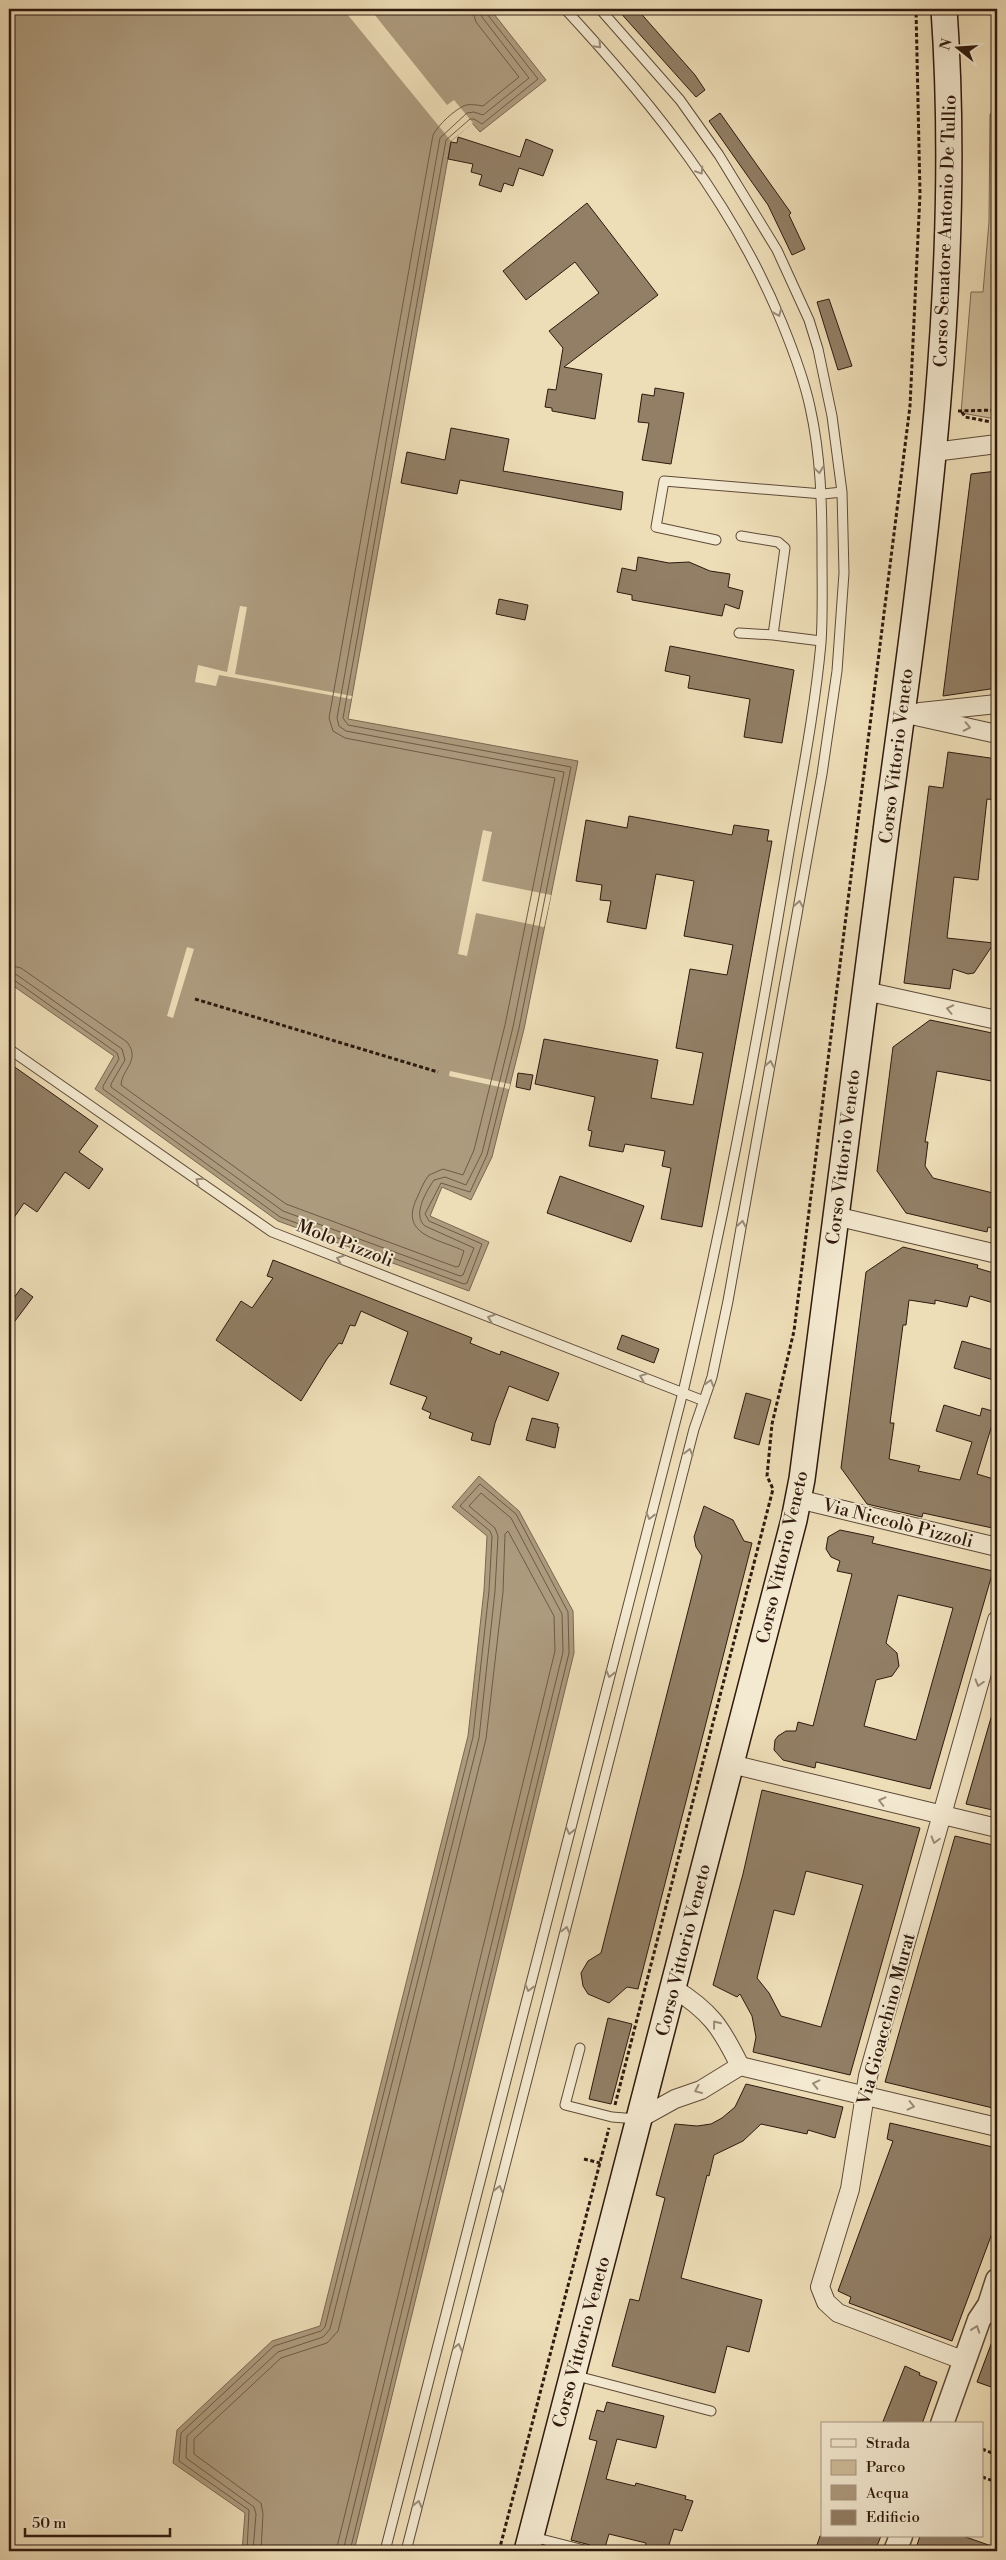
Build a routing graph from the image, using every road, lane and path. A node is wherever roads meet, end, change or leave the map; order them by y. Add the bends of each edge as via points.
1 (565, 9) edge
2 (600, 9) edge
3 (916, 9) edge
4 (944, 9) edge
5 (997, 410) edge
6 (982, 411) junction
7 (981, 420) junction
8 (997, 422) edge
9 (997, 444) edge
10 (934, 452) junction
11 (842, 492) junction
12 (823, 494) junction
13 (741, 536) dead end
14 (716, 540) dead end
15 (739, 633) dead end
16 (773, 635) junction
17 (821, 641) junction
18 (997, 704) edge
19 (902, 713) junction
20 (997, 734) edge
21 (865, 991) junction
22 (195, 998) dead end
23 (997, 1020) edge
24 (9, 1049) edge
25 (438, 1072) dead end
26 (835, 1216) junction
27 (997, 1254) edge
28 (683, 1392) junction
29 (704, 1401) junction
30 (798, 1499) junction
31 (997, 1547) edge
32 (997, 1620) edge
33 (731, 1764) junction
34 (941, 1815) junction
35 (997, 1828) edge
36 (673, 1988) junction
37 (580, 2048) dead end
38 (740, 2066) junction
39 (864, 2095) junction
40 (612, 2117) junction
41 (639, 2120) junction
42 (997, 2127) edge
43 (584, 2158) dead end
44 (600, 2163) junction
45 (997, 2280) edge
46 (993, 2306) edge
47 (965, 2361) junction
48 (573, 2375) junction
49 (711, 2411) dead end
50 (943, 2422) edge
51 (984, 2451) edge
52 (997, 2455) edge
53 (984, 2477) edge
54 (997, 2482) edge
55 (900, 2538) edge
56 (529, 2544) edge
57 (385, 2551) edge
58 (406, 2551) edge
59 (499, 2551) edge
60 (588, 2551) edge
61 (895, 2551) edge

1 -> 12 lane via 622,70 681,145 733,222 768,288 792,347 810,406
2 - 11 lane via 680,100 719,155 777,250 809,320 818,349 828,391
3 - 40 path via 920,194 910,406 795,1323 772,1424 767,1476 773,1489
4 - 10 main road, Corso Senatore Antonio De Tullio via 950,88 949,210
5 - 6 path
6 - 7 path
6 - 7 path via 962,412 965,417
7 - 8 path
9 - 10 street
10 - 19 main road, Corso Vittorio Veneto
11 - 12 lane
29 -> 11 lane via 728,1301 822,774 842,621 845,533
12 - 14 lane via 664,481 656,527
12 - 17 lane
13 - 16 lane via 778,542 785,548
15 - 16 lane
16 - 17 lane
17 - 28 lane via 809,730 746,1098
18 - 19 street
19 -> 20 street
19 - 21 main road, Corso Vittorio Veneto
23 -> 21 street
21 - 26 main road, Corso Vittorio Veneto
22 - 25 path
28 -> 24 lane, Molo Pizzoli via 272,1232
26 - 27 street
26 - 30 main road, Corso Vittorio Veneto
28 - 29 lane, Molo Pizzoli
28 -> 57 lane
58 -> 29 lane via 694,1429
30 - 31 street, Via Niccolò Pizzoli
30 - 33 main road, Corso Vittorio Veneto
32 -> 34 street, Via Gioacchino Murat
34 -> 33 street
33 - 36 main road, Corso Vittorio Veneto
34 - 35 street
34 -> 39 street, Via Gioacchino Murat
38 -> 36 street via 726,2036 706,2010
36 - 41 main road, Corso Vittorio Veneto
37 - 40 lane via 566,2105
39 -> 38 street
38 -> 41 street via 701,2090 675,2099
39 -> 42 street
39 - 47 street, Via Gioacchino Murat via 850,2190 820,2282 821,2292 830,2306 844,2316
40 - 41 lane
40 - 44 path
41 - 48 main road, Corso Vittorio Veneto
43 - 44 path
44 - 59 path
45 - 46 street
47 -> 46 street via 980,2320
47 - 50 street
48 - 49 lane
48 - 56 main road, Corso Vittorio Veneto
51 - 52 path
53 - 54 path
55 - 61 street
56 - 60 lane

